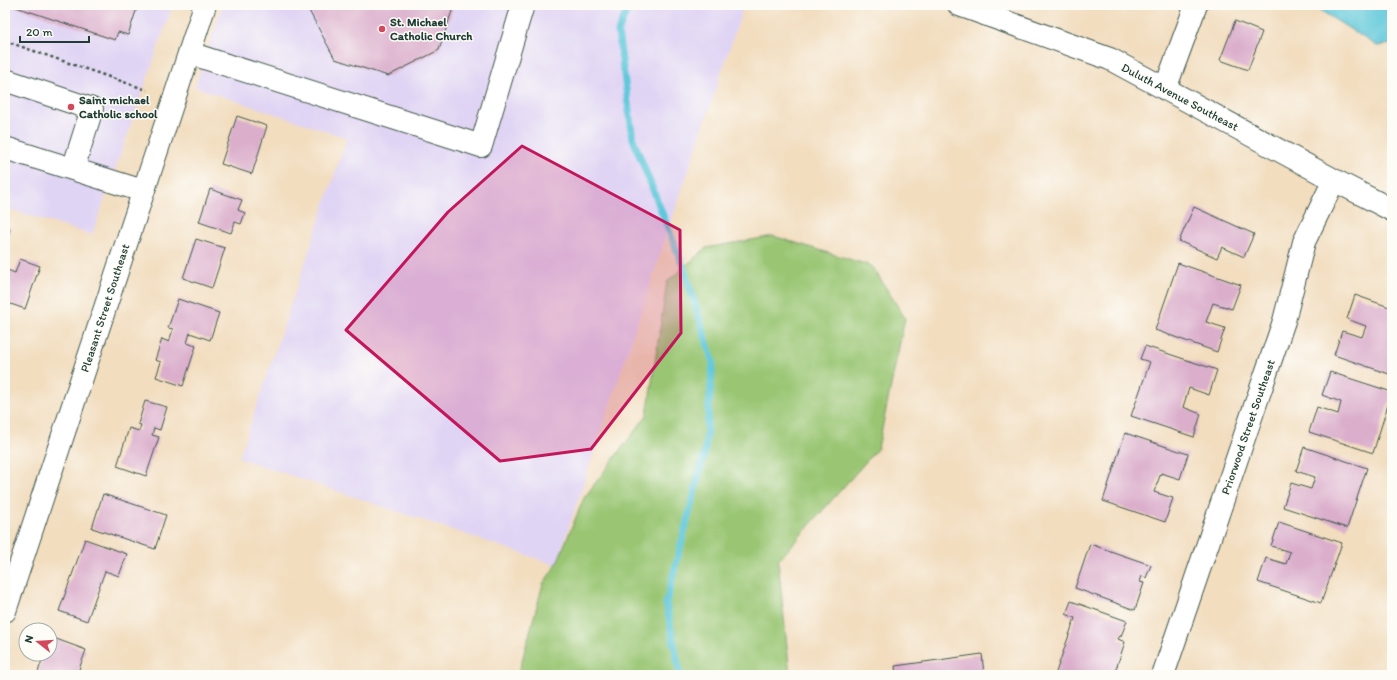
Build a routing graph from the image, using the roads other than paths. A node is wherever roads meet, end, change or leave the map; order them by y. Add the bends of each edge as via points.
1 (205, 5) edge
2 (523, 5) edge
3 (959, 5) edge
4 (1196, 5) edge
5 (189, 52) junction
6 (5, 80) edge
7 (1165, 89) junction
8 (5, 148) edge
9 (72, 169) junction
10 (1334, 180) junction
11 (143, 191) junction
12 (1392, 210) edge
13 (5, 611) edge
14 (1163, 675) edge

1 - 5 street, Pleasant Street Southeast
2 - 5 street via 481,146
3 - 7 street, Duluth Avenue Southeast via 1110,59
4 - 7 street
5 - 11 street, Pleasant Street Southeast
6 - 9 street via 92,108
7 - 10 street, Duluth Avenue Southeast
8 - 9 street
9 - 11 street
10 - 12 street, Duluth Avenue Southeast
10 - 14 street, Priorwood Street Southeast via 1304,242 1284,321
11 - 13 street, Pleasant Street Southeast

